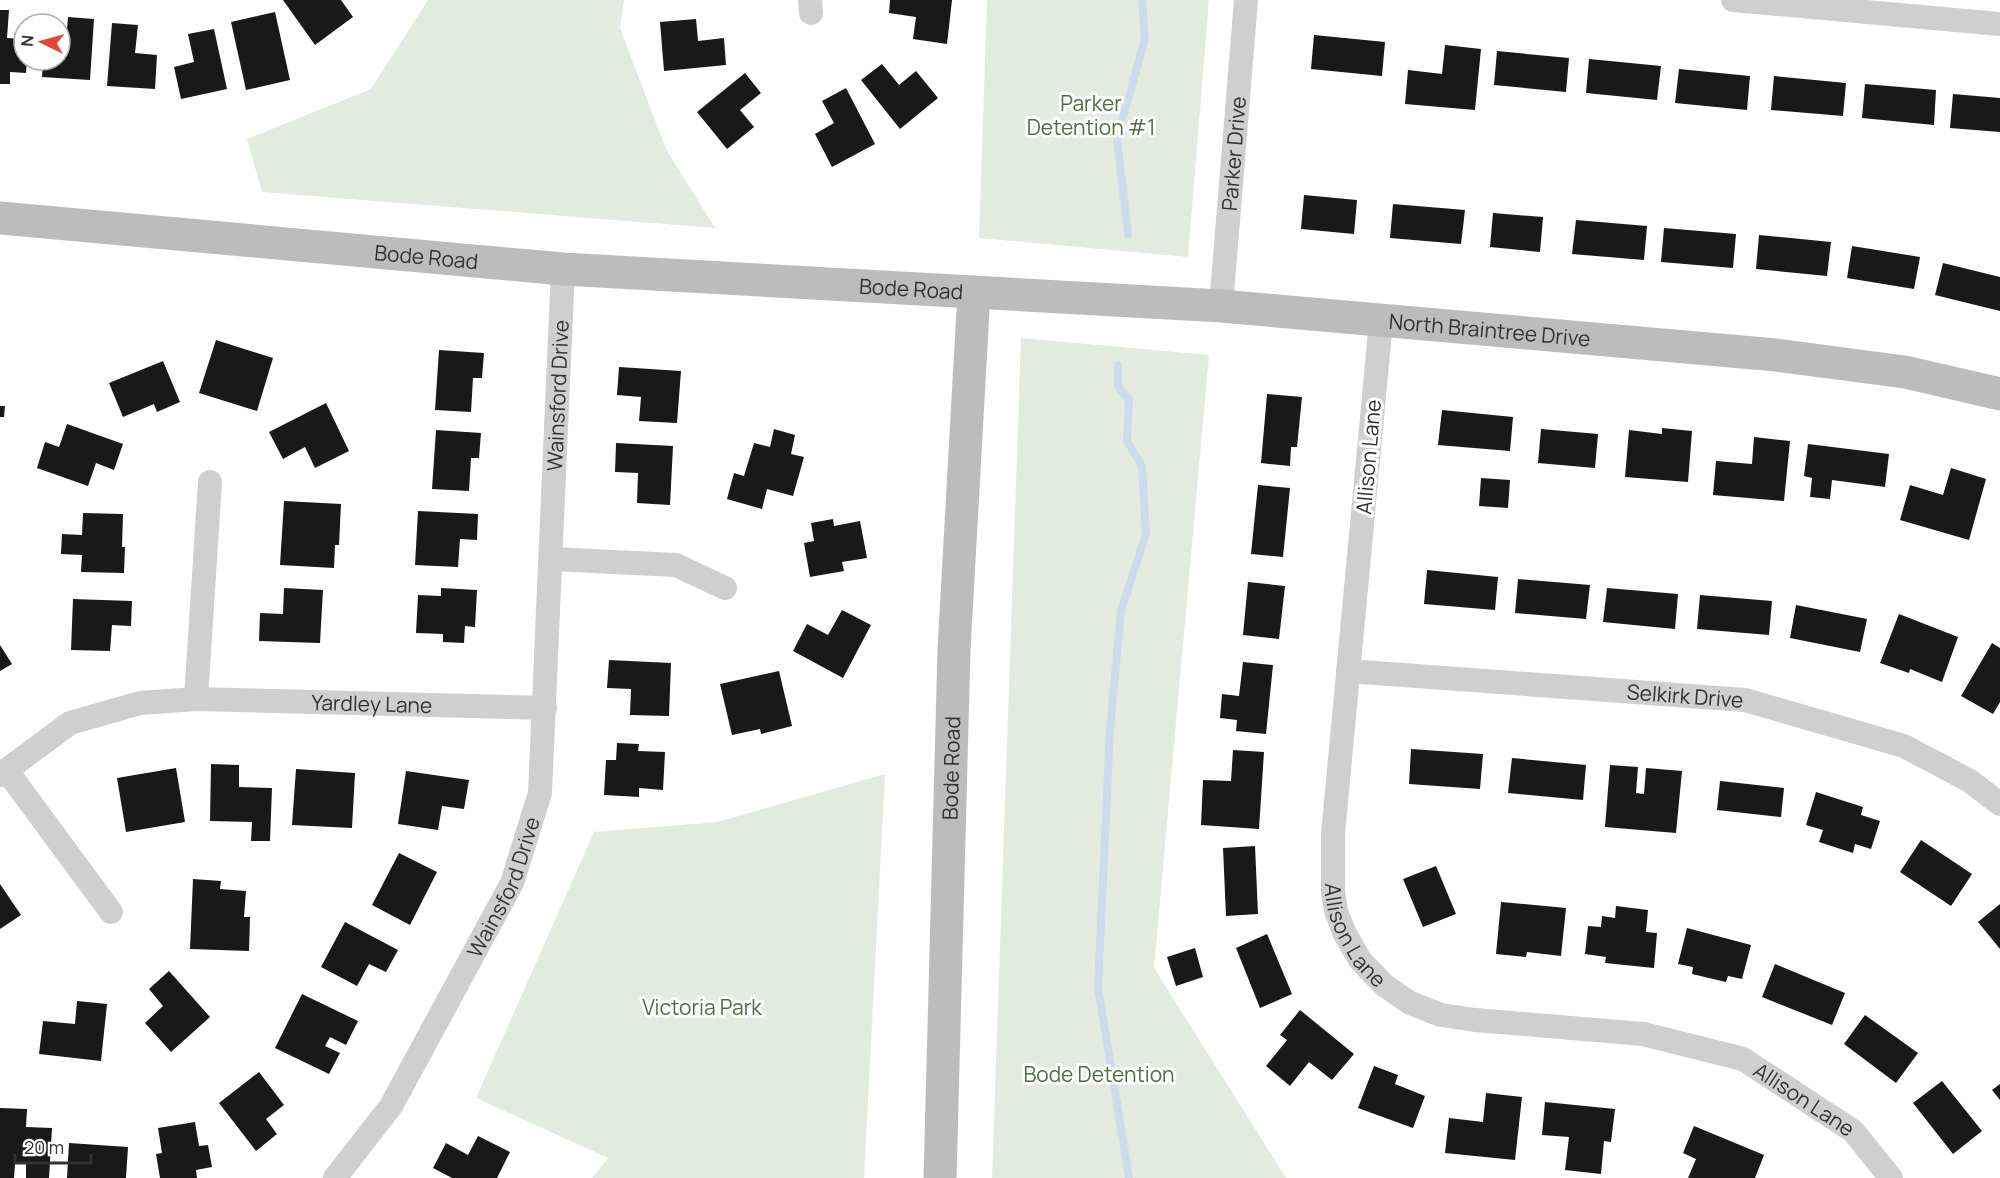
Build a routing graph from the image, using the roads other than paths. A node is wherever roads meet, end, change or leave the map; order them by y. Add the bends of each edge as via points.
1 (1246, 0) edge
2 (1733, 0) edge
3 (2000, 24) edge
4 (0, 218) edge
5 (563, 269) junction
6 (974, 292) junction
7 (1221, 306) junction
8 (1381, 321) junction
9 (2000, 394) edge
10 (210, 482) dead end
11 (551, 559) junction
12 (725, 588) dead end
13 (1348, 671) junction
14 (196, 699) junction
15 (545, 708) junction
16 (3, 773) edge
17 (2000, 804) edge
18 (111, 912) dead end
19 (335, 1178) edge
20 (940, 1178) edge
21 (1892, 1178) edge

1 - 7 street, Parker Drive
2 - 3 street
4 - 5 street, Bode Road
5 - 6 street, Bode Road
5 - 11 street, Wainsford Drive
6 - 7 street, North Braintree Drive
6 - 20 street, Bode Road via 954,650
7 - 8 street, North Braintree Drive
8 - 9 street, North Braintree Drive via 1776,355 1905,372
8 - 13 street, Allison Lane
10 - 14 street
11 - 12 street via 676,565
11 - 15 street, Wainsford Drive
13 - 17 street, Selkirk Drive via 1745,700 1904,746 1970,782
13 - 21 street, Allison Lane via 1333,834 1333,892 1344,932 1360,960 1384,985 1410,1003 1442,1015 1643,1034 1743,1059 1853,1131
14 - 15 street, Yardley Lane
14 - 16 street, Yardley Lane via 140,703 70,723
15 - 19 street, Wainsford Drive via 540,793 512,883 391,1106
16 - 18 street, Yardley Lane

